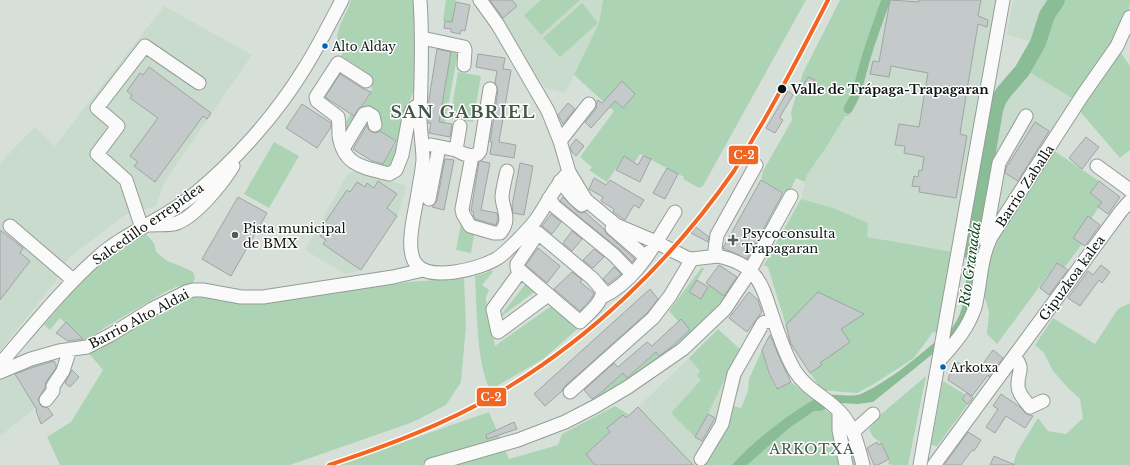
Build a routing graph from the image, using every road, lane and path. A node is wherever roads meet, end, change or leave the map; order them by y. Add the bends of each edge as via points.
1 (342, 0) edge
2 (420, 0) edge
3 (480, 0) edge
4 (1004, 0) edge
5 (1130, 17) edge
6 (422, 38) junction
7 (464, 65) dead end
8 (366, 81) dead end
9 (199, 83) dead end
10 (490, 89) dead end
11 (590, 104) dead end
12 (421, 106) junction
13 (1026, 116) dead end
14 (375, 124) dead end
15 (460, 126) dead end
16 (560, 141) junction
17 (422, 144) junction
18 (439, 147) junction
19 (343, 149) junction
20 (456, 150) junction
21 (472, 156) junction
22 (756, 165) dead end
23 (1097, 166) dead end
24 (507, 171) dead end
25 (565, 176) junction
26 (1130, 190) edge
27 (791, 196) dead end
28 (549, 198) junction
29 (429, 199) dead end
30 (1130, 201) edge
31 (675, 212) dead end
32 (10, 226) dead end
33 (144, 226) junction
34 (536, 227) junction
35 (656, 242) junction
36 (986, 248) junction
37 (643, 255) dead end
38 (719, 258) junction
39 (692, 259) junction
40 (422, 270) junction
41 (750, 270) junction
42 (520, 272) junction
43 (632, 274) junction
44 (73, 280) junction
45 (548, 295) junction
46 (602, 297) junction
47 (773, 319) junction
48 (70, 349) junction
49 (1014, 356) junction
50 (939, 361) junction
51 (0, 364) edge
52 (0, 372) edge
53 (570, 392) dead end
54 (46, 400) dead end
55 (1043, 401) dead end
56 (839, 411) junction
57 (873, 414) dead end
58 (853, 432) junction
59 (701, 459) dead end
60 (431, 465) edge
61 (846, 465) edge
62 (863, 465) edge
63 (920, 465) edge
64 (934, 465) edge

1 - 33 street, Salcedillo errepidea via 290,91 241,150 191,197
2 - 6 street
3 - 16 street via 498,24 541,99
4 - 50 street
5 - 36 street, Barrio Zaballa via 1118,46 1082,96
6 - 7 street via 464,47
6 - 12 street
8 - 19 street via 338,63 316,98 338,117
9 - 33 street via 145,46 97,108 118,126 97,154 126,180
10 - 21 street via 480,151
11 - 16 street
12 - 17 street
12 - 19 street via 412,110 409,117 399,166 393,172 385,174 358,165 345,155
13 - 36 street via 1000,163 986,235
14 - 19 street via 373,116 364,114
15 - 20 street
16 - 25 street
17 - 18 street
17 - 40 street via 422,172 410,248 416,264
18 - 20 street
18 - 29 street
20 - 21 street
21 - 24 street via 462,209 470,226 494,233 503,229 506,210 502,197
22 - 38 street via 717,235 715,249
23 - 26 street
25 - 28 street
25 - 35 street via 586,200 616,225
25 - 37 street via 574,198
27 - 41 street
28 - 34 street
28 - 43 street via 554,206 614,255
30 - 49 street, Gipuzkoa kalea
31 - 35 street
32 - 44 street
33 - 44 street, Salcedillo errepidea via 99,256
34 - 40 street via 486,264 459,271 436,273
34 - 42 street via 517,264
34 - 46 street via 593,280 603,291
35 - 39 street
35 - 43 street
36 - 50 street, Barrio Zaballa via 975,306 968,324
38 - 39 street
38 - 41 street
39 - 53 street via 670,296 653,318
40 - 48 street, Barrio Alto Aldai via 393,277 263,297 241,297 194,290 159,306 87,347
41 - 47 street via 764,289
41 - 60 street via 725,309 688,344 628,387 548,429
42 - 45 street
42 - 45 street via 493,309 498,332
43 - 46 street
44 - 51 street, Salcedillo errepidea
45 - 46 street via 580,322
47 - 56 street via 796,372 810,388
47 - 59 street via 763,323 734,374 722,424
48 - 52 street, Barrio Alto Aldai via 31,359
48 - 54 street via 63,371
49 - 55 street via 1020,363 1017,384 1020,394 1030,407
49 - 64 street, Gipuzkoa kalea
50 - 63 street
56 - 58 street
56 - 61 street via 839,430
57 - 58 street
58 - 62 street

